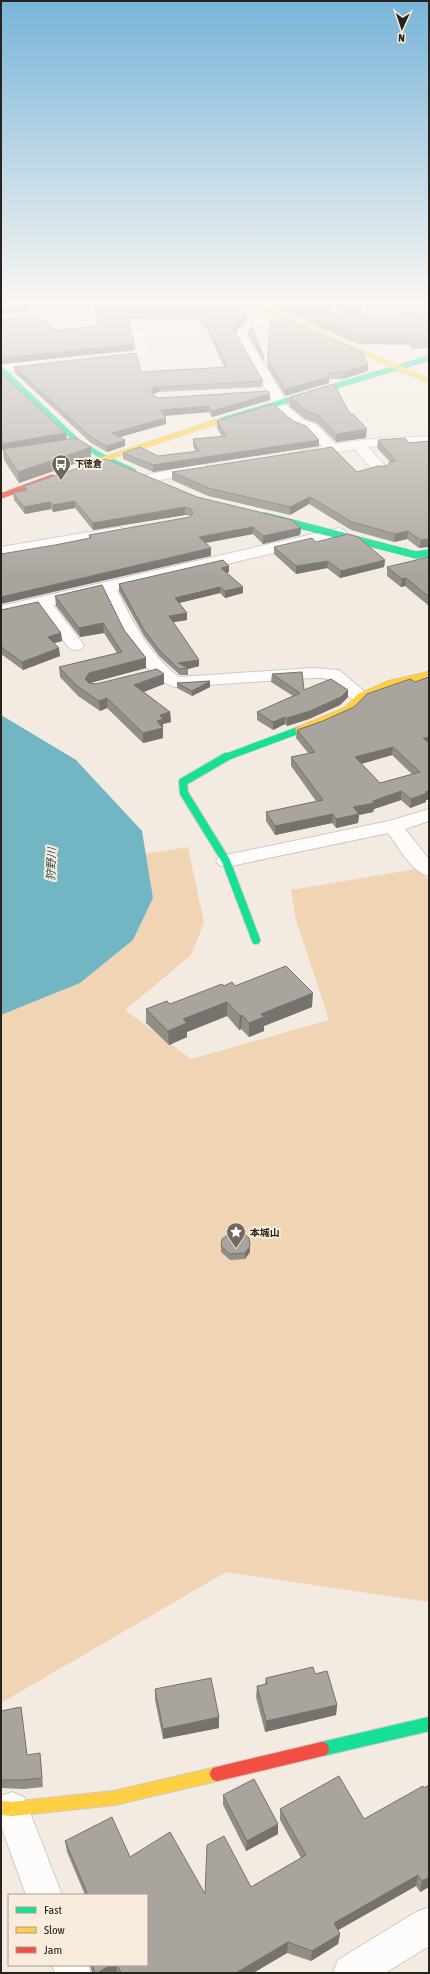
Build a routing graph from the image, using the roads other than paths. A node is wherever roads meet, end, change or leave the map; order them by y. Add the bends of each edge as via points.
1 (30, 396) edge
2 (268, 396) edge
3 (274, 396) edge
4 (287, 396) edge
5 (276, 399) junction
6 (429, 441) edge
7 (80, 443) junction
8 (358, 444) junction
9 (64, 446) edge
10 (330, 448) junction
11 (294, 455) edge
12 (105, 458) junction
13 (90, 464) edge
14 (212, 467) edge
15 (381, 469) edge
16 (60, 475) edge
17 (150, 478) junction
18 (163, 484) edge
19 (1, 496) edge
20 (258, 514) edge
21 (131, 530) edge
22 (339, 533) junction
23 (1, 552) edge
24 (427, 556) edge
25 (108, 587) junction
26 (43, 602) junction
27 (1, 611) edge
28 (76, 645) dead end
29 (162, 671) junction
30 (429, 675) edge
31 (140, 677) edge
32 (360, 697) junction
33 (429, 815) edge
34 (393, 826) junction
35 (226, 862) junction
36 (429, 870) edge
37 (256, 940) dead end
38 (429, 1724) edge
39 (7, 1808) edge
40 (44, 1894) edge
41 (429, 1925) edge
42 (351, 1973) edge

1 - 7 street
2 - 5 street
3 - 5 street
4 - 5 street
5 - 10 street via 299,423 312,428
5 - 12 street
6 - 8 street via 405,440
7 - 9 street
7 - 12 street
8 - 10 street
8 - 15 street
10 - 11 street
12 - 13 street
12 - 17 street
14 - 17 street
16 - 19 street
17 - 18 street
20 - 22 street
21 - 23 street
22 - 24 street
22 - 25 street
25 - 26 street
25 - 29 street via 138,643 155,666
26 - 27 street
26 - 28 street
29 - 31 street
29 - 32 street via 175,682 313,673 333,674
30 - 32 street via 389,684
32 - 35 street via 347,710 316,724 236,752 200,769 183,782 184,793
33 - 34 street
34 - 35 street
34 - 36 street
35 - 37 street
38 - 39 street via 114,1798
39 - 40 street
41 - 42 street

